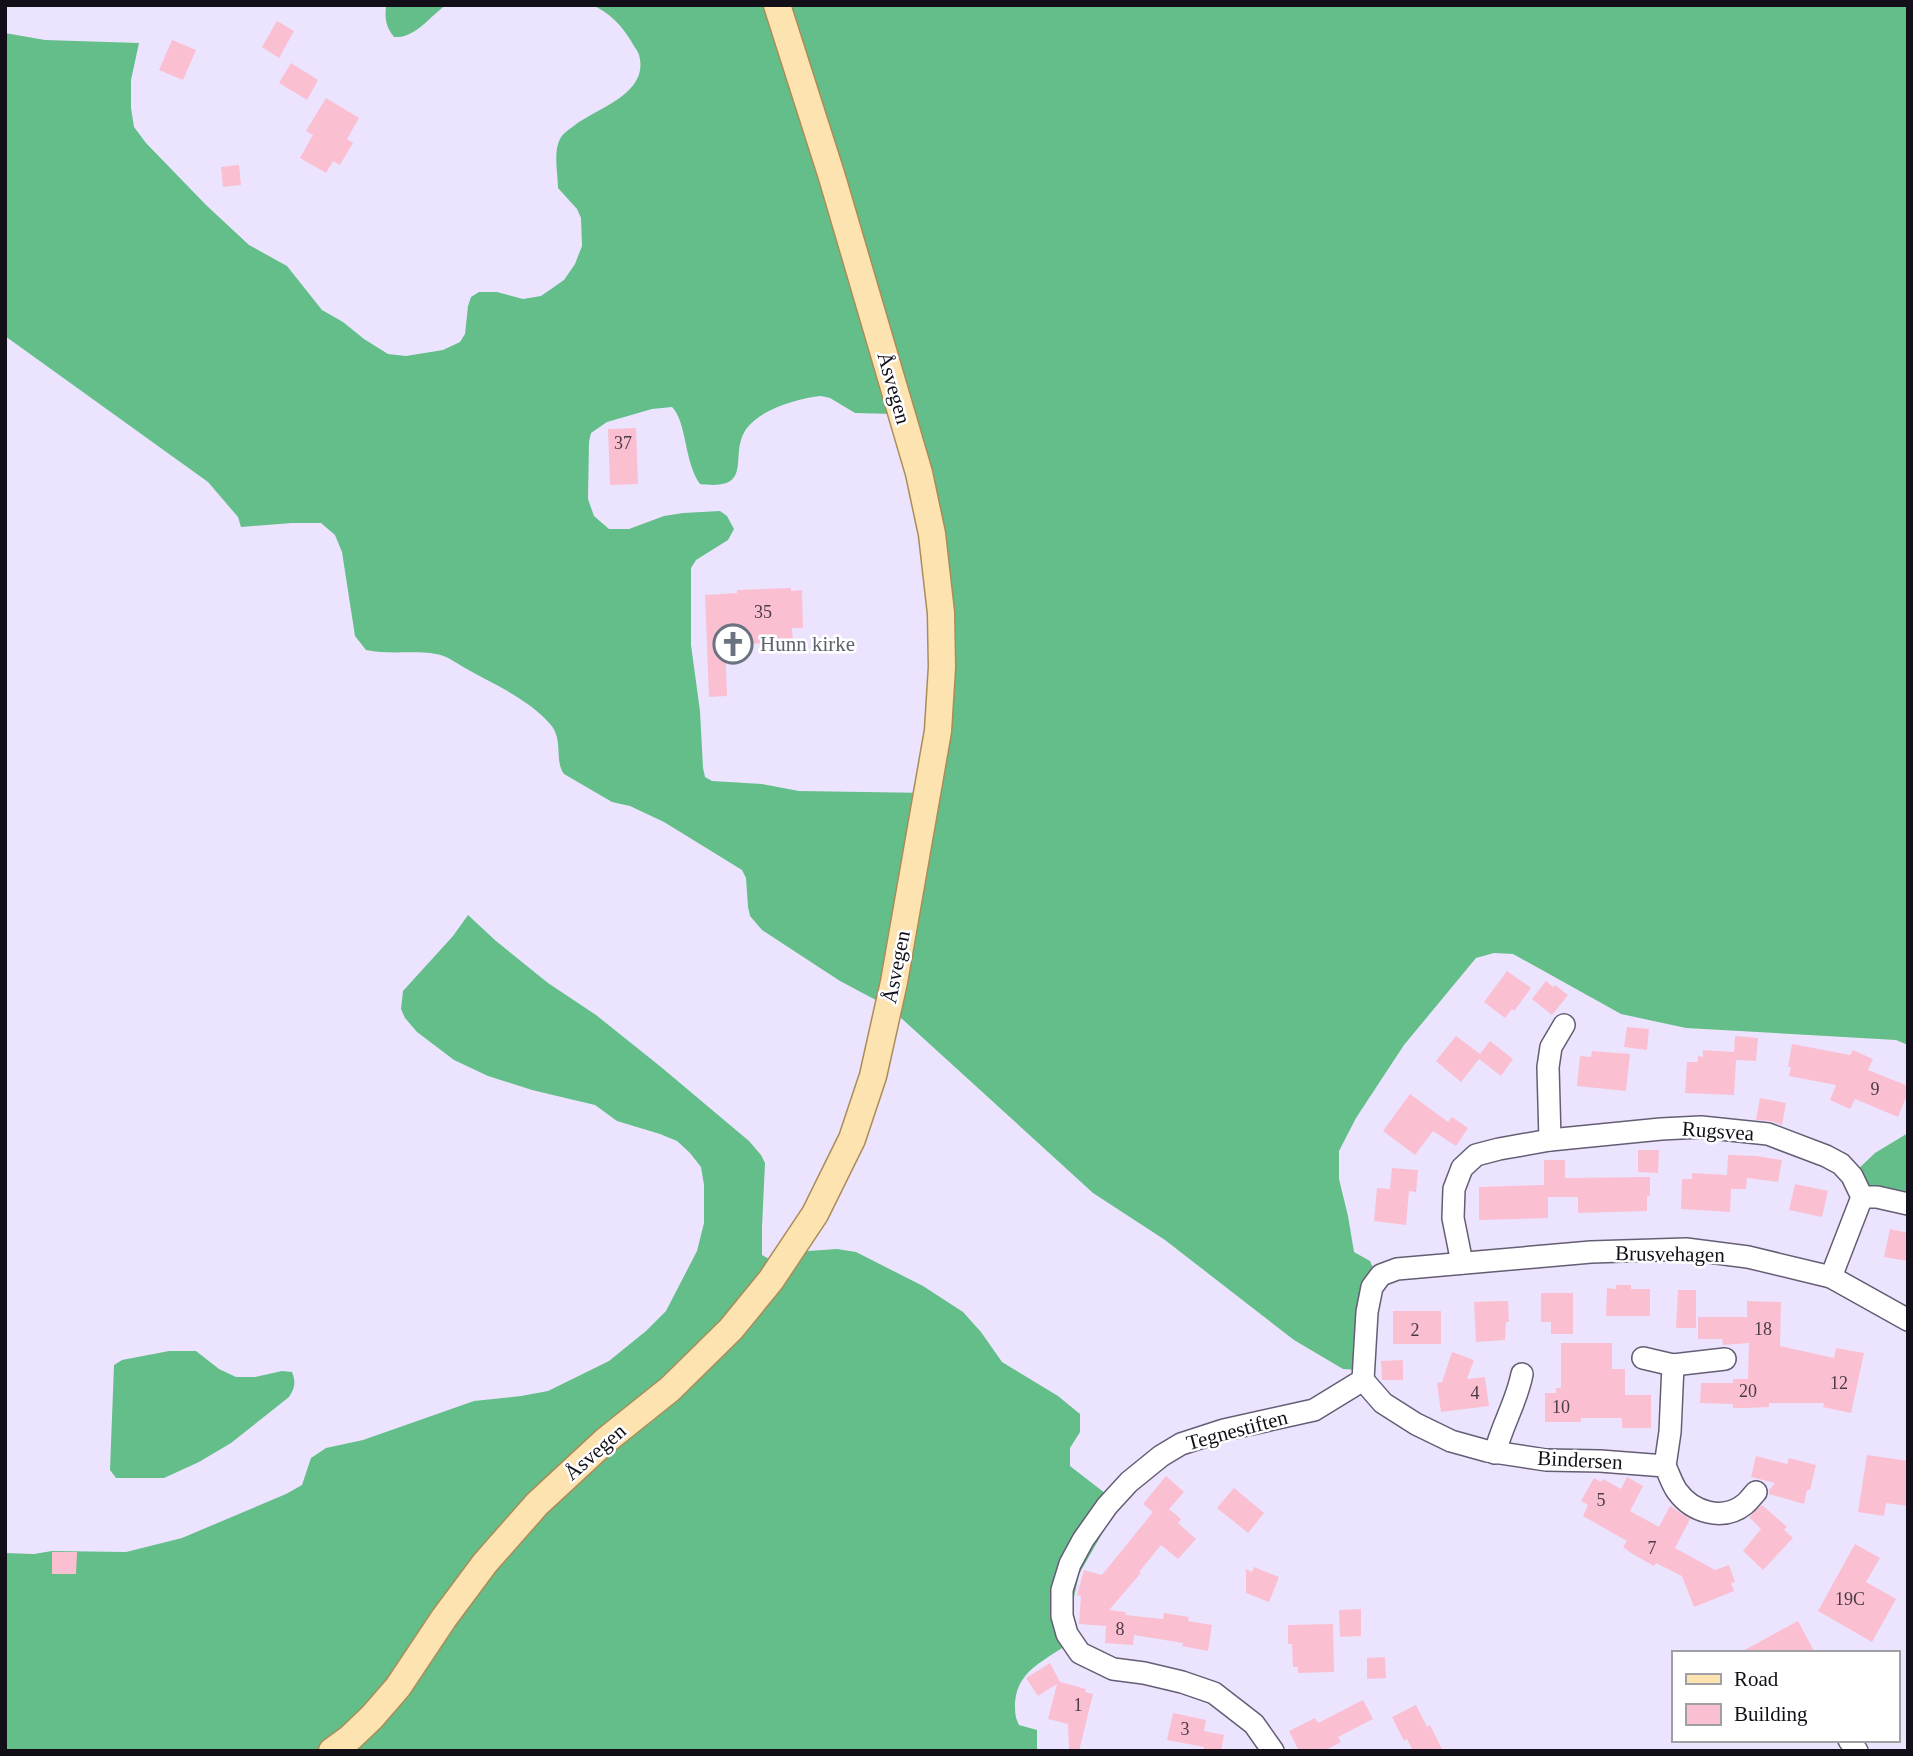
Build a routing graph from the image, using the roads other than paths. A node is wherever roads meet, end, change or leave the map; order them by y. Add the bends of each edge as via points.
1 (777, 5) edge
2 (1564, 1025) dead end
3 (1550, 1140) junction
4 (1861, 1197) junction
5 (1908, 1204) edge
6 (1462, 1263) junction
7 (1831, 1277) junction
8 (1908, 1320) edge
9 (1643, 1358) dead end
10 (1725, 1359) dead end
11 (1673, 1365) junction
12 (1522, 1374) dead end
13 (1363, 1380) junction
14 (1495, 1453) junction
15 (1665, 1466) junction
16 (1756, 1492) dead end
17 (1269, 1749) edge
18 (331, 1751) edge

1 - 18 main road, Åsvegen via 919,473 941,613 939,731 897,970 873,1076 852,1139 815,1214 763,1290 670,1389 537,1504 476,1574 398,1687 372,1717
2 - 3 street via 1551,1047 1548,1067
3 - 4 street, Rugsvea via 1701,1127 1768,1135 1841,1164
3 - 6 street, Rugsvea via 1476,1155 1462,1168 1454,1189 1453,1218
4 - 5 street
4 - 7 street
6 - 7 street, Brusvehagen via 1686,1249 1748,1256
6 - 13 street via 1397,1269 1381,1275 1372,1287 1367,1312
7 - 8 street, Brusvehagen
9 - 11 street
10 - 11 street
11 - 15 street
12 - 14 street
13 - 14 street, Bindersen via 1383,1403 1416,1424 1451,1441
13 - 17 street, Tegnestiften via 1314,1410 1224,1430 1161,1456 1107,1506 1070,1564 1062,1590 1067,1634 1080,1653 1112,1669 1214,1693 1254,1724
14 - 15 street, Bindersen
15 - 16 street via 1676,1490 1693,1508 1712,1514 1744,1505

